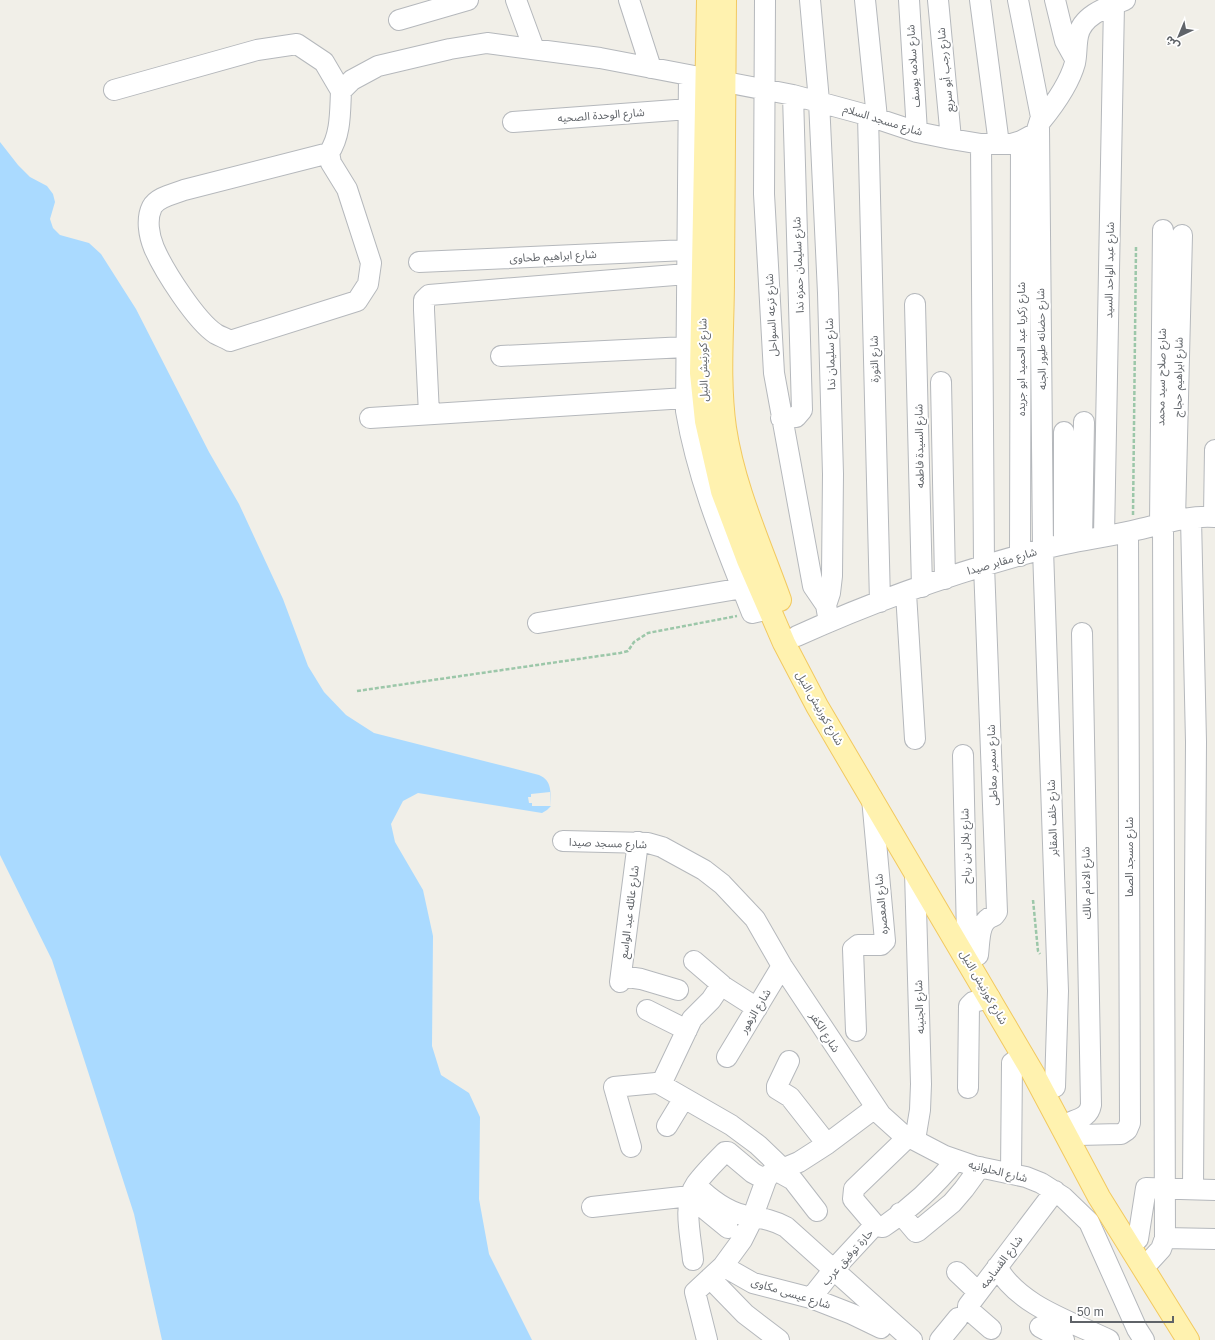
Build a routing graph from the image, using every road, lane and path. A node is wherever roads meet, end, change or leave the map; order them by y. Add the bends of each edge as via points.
1 (468, 0) edge
2 (516, 0) edge
3 (630, 0) edge
4 (708, 0) edge
5 (725, 0) edge
6 (765, 0) edge
7 (810, 0) edge
8 (865, 0) edge
9 (909, 0) edge
10 (938, 0) edge
11 (980, 0) edge
12 (1018, 0) edge
13 (1055, 0) edge
14 (1110, 3) edge
15 (399, 20) dead end
16 (534, 49) junction
17 (1075, 59) junction
18 (651, 68) junction
19 (706, 78) junction
20 (347, 85) junction
21 (114, 90) dead end
22 (764, 90) junction
23 (793, 95) junction
24 (819, 101) junction
25 (689, 109) junction
26 (872, 117) junction
27 (513, 122) dead end
28 (1040, 125) junction
29 (917, 132) junction
30 (951, 139) junction
31 (1021, 141) junction
32 (990, 144) junction
33 (329, 153) junction
34 (1163, 230) dead end
35 (1182, 235) dead end
36 (1136, 247) dead end
37 (687, 250) junction
38 (419, 262) dead end
39 (687, 274) junction
40 (915, 304) dead end
41 (686, 347) junction
42 (501, 356) dead end
43 (941, 382) dead end
44 (686, 398) junction
45 (428, 414) junction
46 (370, 418) dead end
47 (781, 418) junction
48 (1084, 422) dead end
49 (1064, 432) dead end
50 (1215, 450) edge
51 (730, 487) junction
52 (1214, 517) edge
53 (1172, 521) junction
54 (1130, 531) junction
55 (1104, 536) junction
56 (1073, 542) junction
57 (1043, 549) junction
58 (1020, 556) junction
59 (984, 565) junction
60 (945, 579) junction
61 (743, 588) junction
62 (914, 590) junction
63 (880, 602) junction
64 (760, 611) junction
65 (827, 613) junction
66 (538, 623) dead end
67 (1082, 633) dead end
68 (797, 636) junction
69 (357, 692) dead end
70 (915, 739) dead end
71 (963, 755) dead end
72 (872, 798) junction
73 (563, 841) dead end
74 (638, 842) junction
75 (915, 872) junction
76 (967, 936) junction
77 (978, 955) junction
78 (779, 960) junction
79 (694, 961) dead end
80 (722, 985) junction
81 (678, 990) dead end
82 (990, 998) junction
83 (757, 1008) junction
84 (647, 1010) dead end
85 (687, 1030) junction
86 (856, 1031) dead end
87 (1023, 1055) junction
88 (728, 1057) dead end
89 (789, 1061) dead end
90 (658, 1082) junction
91 (1055, 1087) junction
92 (968, 1088) dead end
93 (684, 1098) junction
94 (875, 1108) junction
95 (667, 1126) dead end
96 (1075, 1128) junction
97 (911, 1139) junction
98 (827, 1144) junction
99 (631, 1147) dead end
100 (956, 1160) junction
101 (980, 1167) junction
102 (774, 1173) junction
103 (1011, 1173) junction
104 (1165, 1188) junction
105 (1193, 1189) junction
106 (1215, 1190) edge
107 (1055, 1191) junction
108 (692, 1193) junction
109 (592, 1206) dead end
110 (817, 1211) dead end
111 (900, 1213) junction
112 (753, 1216) junction
113 (876, 1226) junction
114 (728, 1228) dead end
115 (1165, 1238) junction
116 (1138, 1239) junction
117 (1215, 1239) edge
118 (693, 1260) dead end
119 (1150, 1261) junction
120 (997, 1267) junction
121 (834, 1269) junction
122 (717, 1272) junction
123 (957, 1272) dead end
124 (978, 1292) junction
125 (811, 1298) junction
126 (958, 1318) dead end
127 (1040, 1327) dead end
128 (881, 1329) edge
129 (991, 1329) dead end
130 (1137, 1336) edge
131 (707, 1340) edge
132 (779, 1340) edge
133 (912, 1340) edge
134 (940, 1340) edge
135 (1064, 1340) edge
136 (1109, 1340) edge
137 (1188, 1340) edge
138 (1200, 1340) edge

1 - 15 street
2 - 16 street
3 - 18 street
4 - 19 main road, شارع كورنيش النيل
5 - 19 main road, شارع كورنيش النيل
6 - 22 street, شارع ترعه السواحل
7 - 24 street, شارع سليمان ندا
8 - 26 street, شارع الثورة
9 - 29 street, شارع سلامه يوسف
10 - 30 street, شارع رجب أبو سريع
11 - 32 street
12 - 28 street, شارع حضانه طيور الجنه via 1034,75
13 - 17 street via 1065,41
14 - 17 street, شارع مسجد السلام via 1080,27
14 - 55 street, شارع عبد الواحد السيد
16 - 18 street, شارع مسجد السلام
16 - 20 street, شارع مسجد السلام via 505,44 475,43 378,66
17 - 28 street, شارع مسجد السلام via 1058,99
18 - 19 street, شارع مسجد السلام
19 - 22 street, شارع مسجد السلام
19 - 25 street
19 - 51 main road, شارع كورنيش النيل via 701,373 706,421
20 - 21 street via 324,62 297,44 257,50
20 - 33 street via 339,130
22 - 23 street, شارع مسجد السلام
22 - 47 street, شارع ترعه السواحل via 764,194 774,373
23 - 24 street, شارع مسجد السلام
23 - 47 street, شارع سليمان حمزه ندا via 802,410 796,417
24 - 26 street, شارع مسجد السلام
24 - 65 street, شارع سليمان ندا via 833,474 832,576
25 - 27 street, شارع الوحدة الصحيه
25 - 37 street
26 - 29 street, شارع مسجد السلام
26 - 63 street, شارع الثورة
28 - 31 street, شارع مسجد السلام via 1036,133
28 - 57 street, شارع حضانه طيور الجنه
29 - 30 street, شارع مسجد السلام
30 - 32 street, شارع مسجد السلام
31 - 32 street, شارع مسجد السلام
31 - 58 street, شارع زكريا عبد الحميد ابو جريده
32 - 59 street
33 - 33 street via 331,163 347,189 372,263 368,284 357,301 230,340 216,334 194,312 154,248 148,222 152,206 163,198 184,190
34 - 53 street, شارع صلاح سيد محمد
35 - 53 street, شارع ابراهيم حجاج
36 - 54 path
37 - 38 street, شارع ابراهيم طحاوى
37 - 39 street
39 - 41 street
39 - 45 street via 429,295 424,300
40 - 62 street, شارع السيدة فاطمه
41 - 42 street
41 - 44 street
43 - 60 street
44 - 45 street
44 - 61 street via 696,463 707,498
45 - 46 street
47 - 65 street, شارع ترعه السواحل via 813,586
48 - 56 street
49 - 56 street
50 - 52 street
51 - 64 main road, شارع كورنيش النيل
51 - 68 main road, شارع كورنيش النيل
52 - 53 street, شارع مقابر صيدا
53 - 54 street, شارع مقابر صيدا
53 - 104 street
53 - 105 street via 1196,742
54 - 55 street, شارع مقابر صيدا
54 - 96 street, شارع مسجد الصفا via 1130,1123 1127,1130 1121,1134
55 - 56 street, شارع مقابر صيدا
56 - 57 street, شارع مقابر صيدا
57 - 58 street, شارع مقابر صيدا
57 - 91 street, شارع خلف المقابر via 1058,991
58 - 59 street, شارع مقابر صيدا
59 - 60 street, شارع مقابر صيدا
59 - 77 street, شارع سمير معاطى via 997,912 982,924
60 - 62 street, شارع مقابر صيدا
61 - 64 street
61 - 66 street
62 - 63 street, شارع مقابر صيدا
62 - 70 street, شارع السيدة فاطمه
63 - 65 street, شارع مقابر صيدا
64 - 69 path via 648,633 634,642 628,651 620,653
64 - 72 main road, شارع كورنيش النيل
65 - 68 street, شارع مقابر صيدا
67 - 96 street, شارع الامام مالك via 1091,1105 1088,1113
68 - 76 main road, شارع كورنيش النيل via 912,843
71 - 76 street, شارع بلال بن رباح
72 - 75 main road, شارع كورنيش النيل
72 - 86 street, شارع المعصره via 885,941 881,945 858,945 853,949
73 - 74 street, شارع مسجد صيدا
74 - 78 street, شارع مسجد صيدا via 662,847 692,862 718,881 755,919
74 - 81 street, شارع عائله عبد الواسع via 621,979 653,982
75 - 82 main road, شارع كورنيش النيل
75 - 97 street, شارع الجنينه via 921,1084 920,1110
76 - 77 main road, شارع كورنيش النيل
77 - 91 main road, شارع كورنيش النيل
78 - 83 street, شارع الزهور
78 - 94 street, شارع الكفر
79 - 80 street
80 - 83 street
80 - 85 street via 692,1019
82 - 87 main road, شارع كورنيش النيل
82 - 92 street via 973,1002 969,1006
83 - 88 street, شارع الزهور
84 - 85 street
85 - 90 street via 664,1077
87 - 103 street via 1012,1063
87 - 137 main road, شارع كورنيش النيل via 1098,1197
89 - 98 street via 777,1090 790,1097
90 - 93 street
90 - 99 street via 614,1087
91 - 96 main road, شارع كورنيش النيل
93 - 95 street
93 - 102 street via 731,1125 758,1145
94 - 97 street, شارع الحلوانيه via 895,1129
94 - 98 street
96 - 116 main road, شارع كورنيش النيل
97 - 100 street, شارع الحلوانيه
97 - 113 street via 854,1189 853,1199
98 - 102 street
100 - 101 street, شارع الحلوانيه
100 - 111 street, حارة توفيق عرب via 934,1186
101 - 103 street, شارع الحلوانيه
101 - 111 street via 952,1203 917,1232
102 - 108 street via 753,1173 726,1151
102 - 110 street via 793,1180
102 - 112 street
103 - 107 street, شارع الحلوانيه via 1041,1183
104 - 105 street
104 - 115 street
104 - 116 street via 1145,1190
105 - 106 street
107 - 120 street, شارع القسايمه
107 - 130 street, شارع الحلوانيه via 1089,1222
108 - 109 street
108 - 112 street via 736,1213
108 - 114 street
108 - 118 street via 689,1211
111 - 113 street, حارة توفيق عرب via 883,1227
112 - 121 street via 772,1220 786,1227
112 - 122 street via 747,1233
113 - 121 street, حارة توفيق عرب
115 - 117 street
115 - 119 street
116 - 119 main road, شارع كورنيش النيل
119 - 138 main road, شارع كورنيش النيل
120 - 124 street, شارع القسايمه
120 - 136 street via 1009,1285 1031,1302
121 - 125 street, حارة توفيق عرب
121 - 128 street
122 - 125 street, شارع عيسى مكاوى
122 - 131 street via 695,1292
122 - 132 street via 745,1314
123 - 124 street
124 - 129 street, شارع القسايمه via 967,1308
125 - 128 street, شارع عيسى مكاوى
126 - 134 street
127 - 135 street
128 - 133 street

